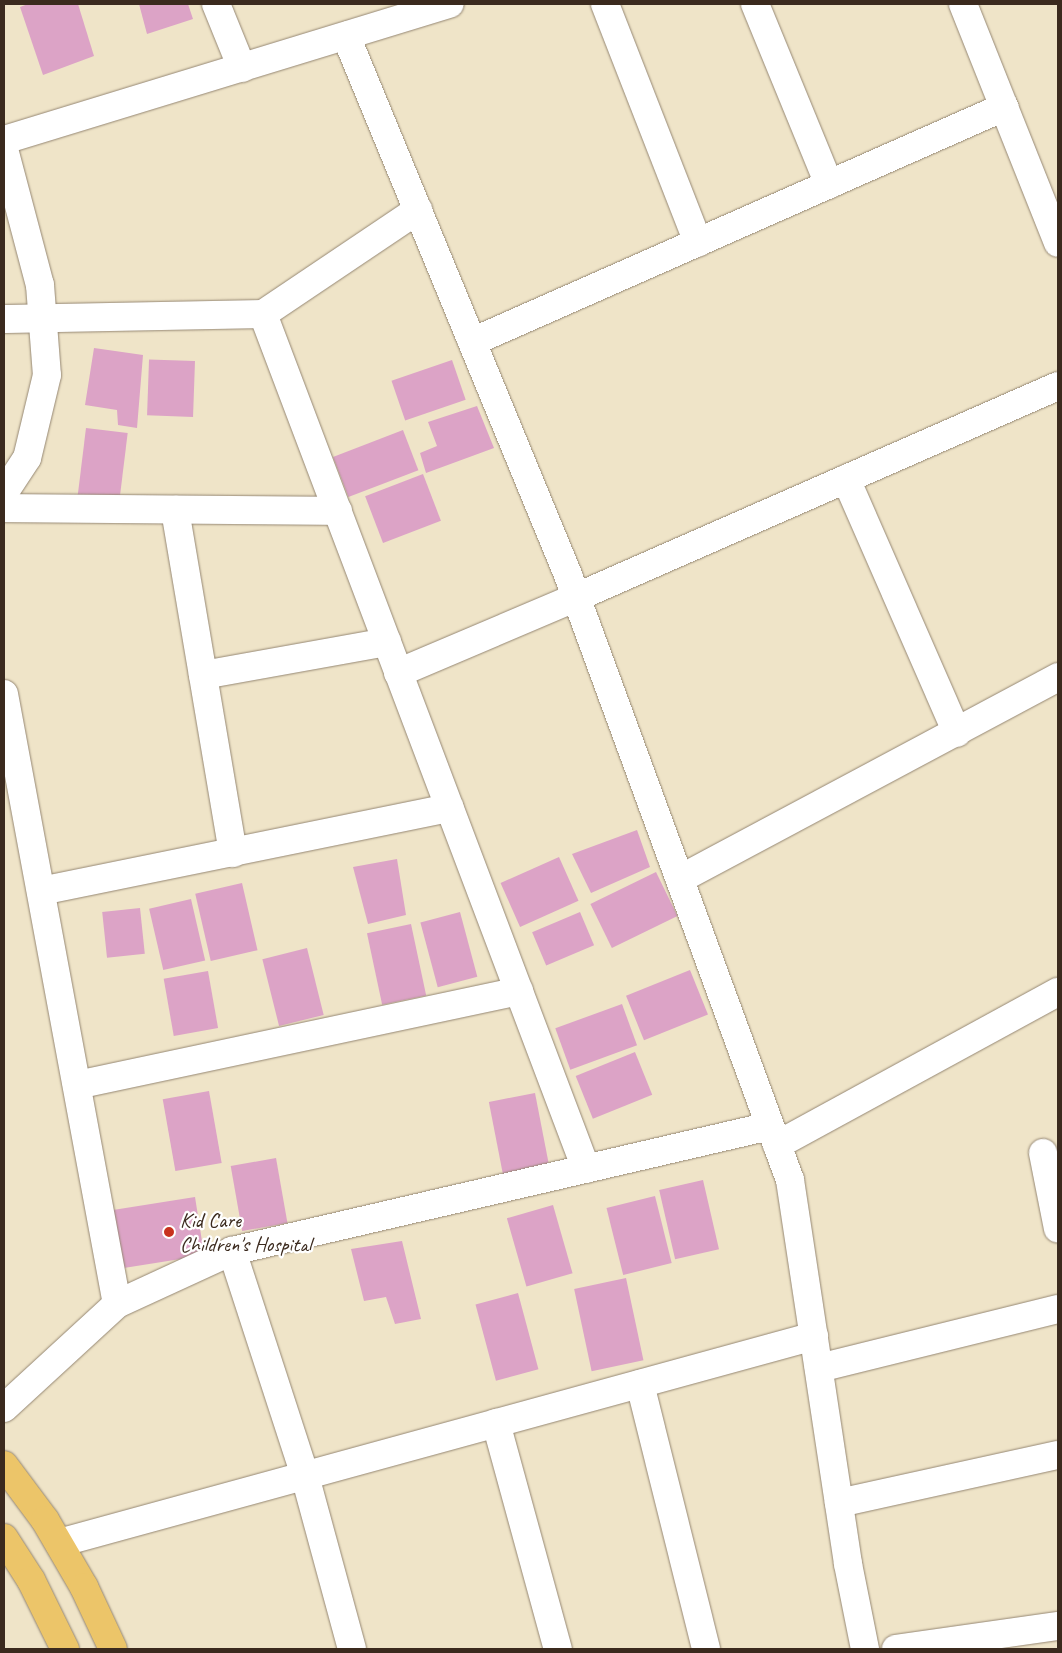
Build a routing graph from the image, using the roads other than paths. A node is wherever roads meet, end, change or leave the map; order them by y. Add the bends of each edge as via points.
1 (216, 4) edge
2 (605, 4) edge
3 (755, 4) edge
4 (963, 4) edge
5 (440, 5) edge
6 (346, 36) junction
7 (242, 68) junction
8 (1004, 106) junction
9 (4, 140) edge
10 (4, 148) edge
11 (829, 184) junction
12 (418, 210) junction
13 (698, 242) junction
14 (1058, 243) edge
15 (263, 314) junction
16 (4, 319) edge
17 (43, 319) junction
18 (472, 342) junction
19 (1058, 386) edge
20 (846, 479) junction
21 (4, 493) edge
22 (4, 508) edge
23 (175, 510) junction
24 (338, 511) junction
25 (576, 597) junction
26 (387, 642) junction
27 (398, 673) junction
28 (203, 675) junction
29 (1058, 677) edge
30 (4, 694) edge
31 (957, 733) junction
32 (450, 808) junction
33 (232, 852) junction
34 (680, 879) junction
35 (41, 891) junction
36 (519, 991) junction
37 (1058, 992) edge
38 (77, 1085) junction
39 (774, 1136) junction
40 (1043, 1153) dead end
41 (586, 1169) junction
42 (1058, 1229) edge
43 (232, 1251) junction
44 (117, 1304) junction
45 (1058, 1308) edge
46 (814, 1336) junction
47 (819, 1368) junction
48 (640, 1384) junction
49 (4, 1408) edge
50 (496, 1423) junction
51 (1058, 1455) edge
52 (4, 1465) edge
53 (305, 1476) junction
54 (839, 1503) junction
55 (4, 1538) edge
56 (58, 1543) junction
57 (1058, 1626) edge
58 (65, 1649) edge
59 (113, 1649) edge
60 (352, 1649) edge
61 (558, 1649) edge
62 (706, 1649) edge
63 (865, 1649) edge
64 (896, 1649) edge

1 - 7 street
2 - 13 street
3 - 11 street
4 - 8 street
5 - 6 street
6 - 7 street
6 - 12 street
7 - 9 street
8 - 11 street
8 - 14 street
10 - 17 street via 40,285
11 - 13 street
12 - 15 street
12 - 18 street
13 - 18 street
15 - 17 street
15 - 24 street
16 - 17 street
17 - 21 street via 47,375 27,458
18 - 25 street
19 - 20 street
20 - 25 street
20 - 31 street
22 - 23 street
23 - 24 street
23 - 28 street
24 - 26 street
25 - 27 street
25 - 34 street
26 - 27 street
26 - 28 street
27 - 32 street
28 - 33 street
29 - 31 street
30 - 35 street
31 - 34 street
32 - 33 street
32 - 36 street
33 - 35 street
34 - 39 street
35 - 38 street
36 - 38 street
36 - 41 street
37 - 39 street
38 - 44 street
39 - 41 street
39 - 46 street via 790,1180
40 - 42 street
41 - 43 street
43 - 44 street
43 - 53 street
44 - 49 street
45 - 47 street
46 - 47 street
46 - 48 street
47 - 54 street
48 - 50 street
48 - 62 street
50 - 53 street
50 - 61 street
51 - 54 street
52 - 56 main road
53 - 56 street
53 - 60 street
54 - 63 street
55 - 58 main road via 31,1580
56 - 59 main road via 84,1586
57 - 64 street

